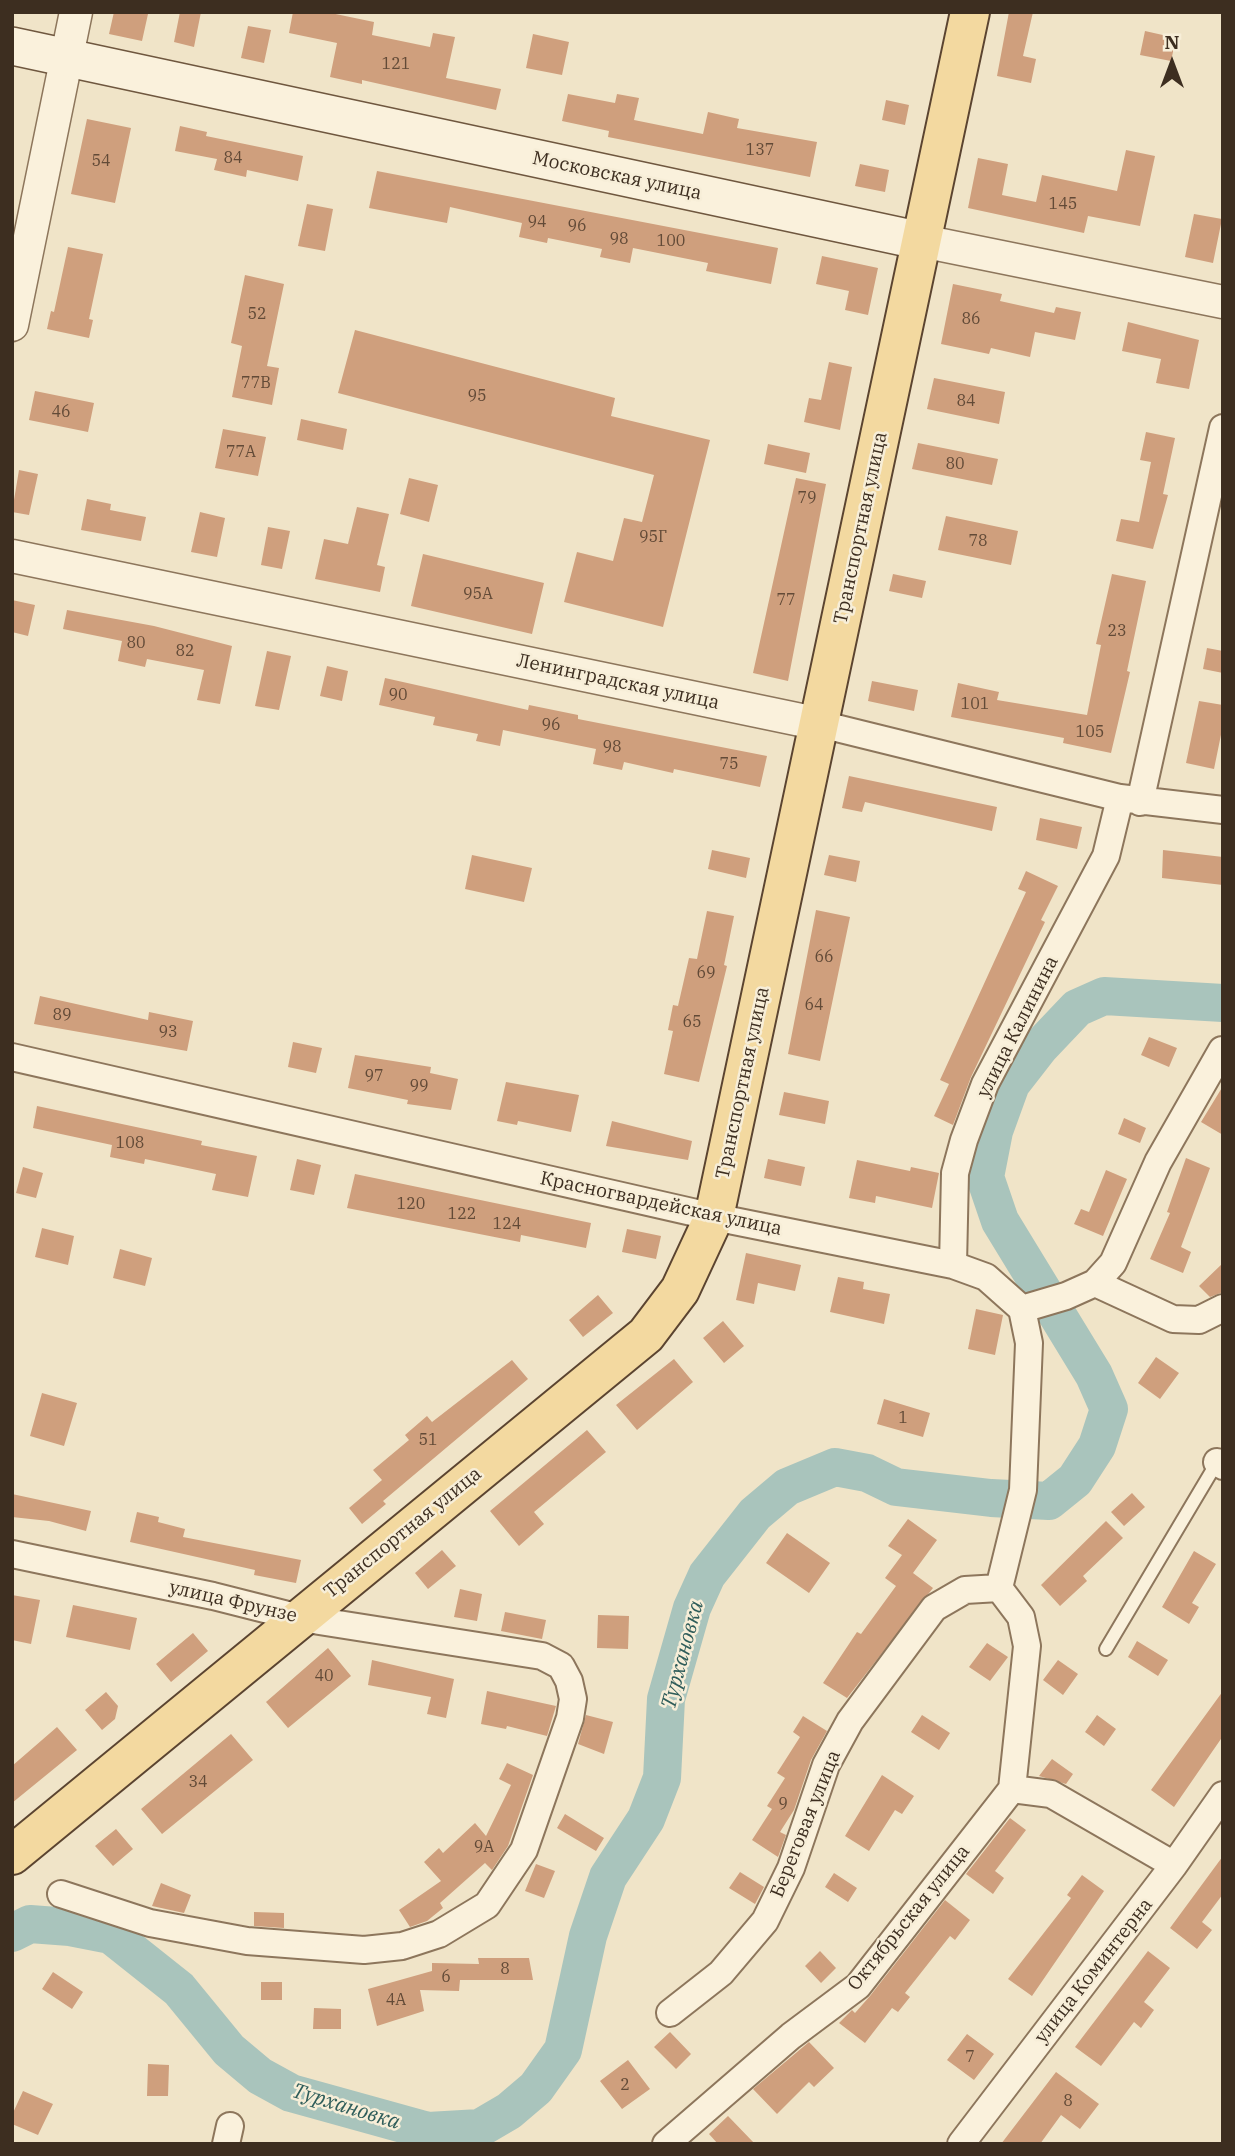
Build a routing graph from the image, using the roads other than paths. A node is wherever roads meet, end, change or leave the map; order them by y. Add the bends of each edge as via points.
1 (76, 12) edge
2 (970, 12) edge
3 (12, 46) edge
4 (67, 58) junction
5 (922, 241) junction
6 (1223, 302) edge
7 (12, 325) edge
8 (1223, 428) edge
9 (12, 556) edge
10 (820, 723) junction
11 (1130, 800) junction
12 (1223, 810) edge
13 (1222, 1050) edge
14 (12, 1057) edge
15 (714, 1217) junction
16 (953, 1265) junction
17 (1095, 1283) junction
18 (1223, 1308) edge
19 (1023, 1309) junction
20 (1221, 1460) edge
21 (12, 1554) edge
22 (999, 1588) junction
23 (300, 1618) junction
24 (1107, 1649) dead end
25 (1012, 1789) junction
26 (1223, 1795) edge
27 (12, 1855) edge
28 (1174, 1865) junction
29 (61, 1894) dead end
30 (670, 2013) dead end
31 (666, 2144) edge
32 (961, 2144) edge

1 - 4 street
2 - 5 main road, Транспортная улица
3 - 4 main road, Московская улица
4 - 5 main road, Московская улица
4 - 7 street
5 - 6 street, Московская улица
5 - 10 main road, Транспортная улица
8 - 11 street, улица Калинина
9 - 10 street, Ленинградская улица
10 - 11 street, Ленинградская улица
10 - 15 main road, Транспортная улица
11 - 12 street, Ленинградская улица
11 - 16 street, улица Калинина via 1106,856 985,1084 956,1173
13 - 17 street via 1158,1162 1113,1263
14 - 15 street, Красногвардейская улица
15 - 16 street, Красногвардейская улица
15 - 23 main road, Транспортная улица via 680,1290 646,1335
16 - 19 street, Красногвардейская улица via 986,1277
17 - 18 street via 1173,1319 1199,1320
17 - 19 street
19 - 22 street via 1028,1343 1023,1490
20 - 24 lane
21 - 23 street, улица Фрунзе
22 - 25 street via 1021,1617 1027,1646
22 - 30 street, Береговая улица via 965,1590 934,1608 850,1721 826,1765 791,1868 765,1921 722,1973
23 - 27 main road, Транспортная улица
23 - 29 street, улица Фрунзе via 542,1656 561,1666 573,1699 570,1718 524,1850 487,1905 439,1934 402,1947 363,1950 247,1941 150,1923
25 - 28 street via 1051,1794
25 - 31 street, Октябрьская улица via 858,1986 791,2036
26 - 28 street, улица Коминтерна
28 - 32 street, улица Коминтерна

